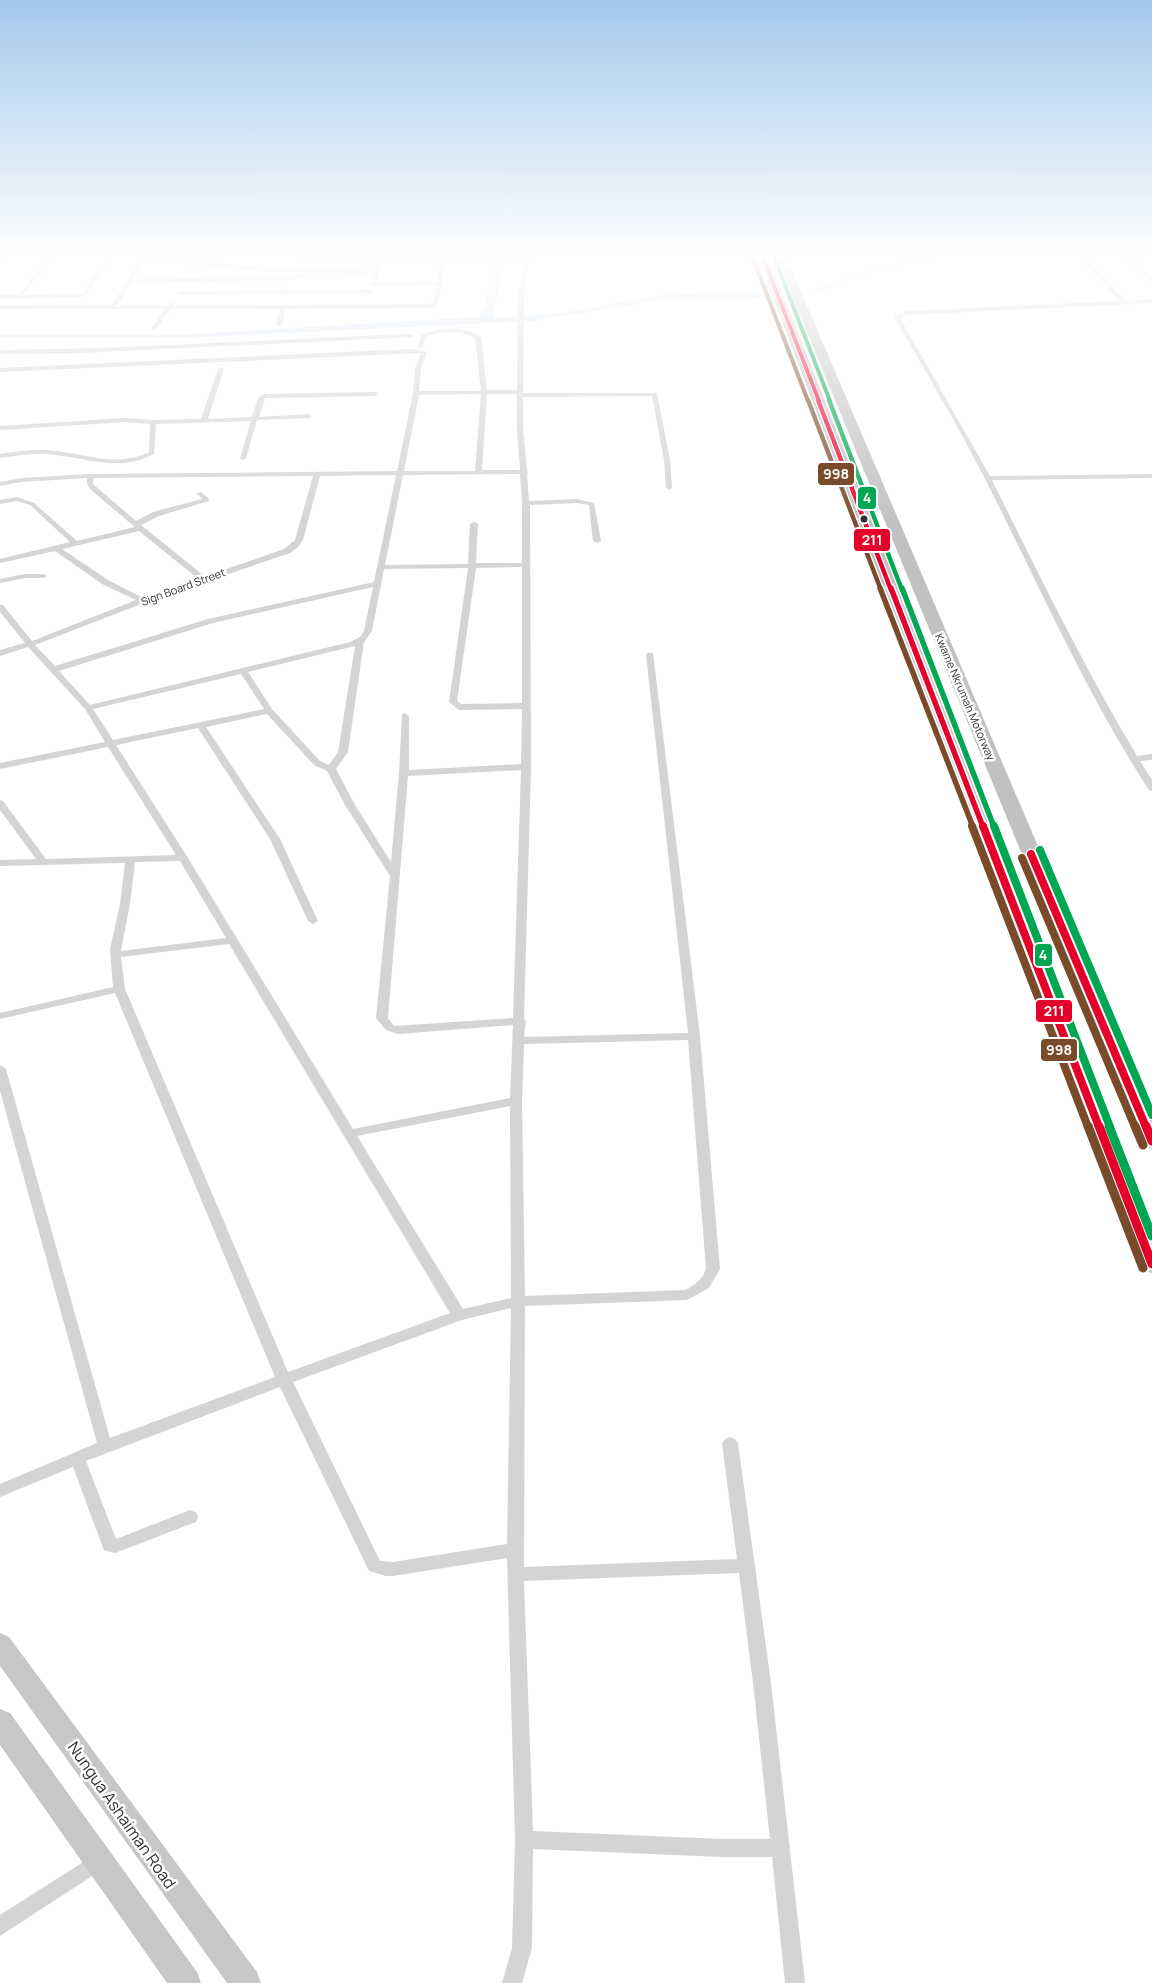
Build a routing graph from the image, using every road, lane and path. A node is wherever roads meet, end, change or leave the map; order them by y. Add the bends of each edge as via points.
1 (228, 344) edge
2 (217, 345) edge
3 (479, 345) edge
4 (521, 345) edge
5 (806, 345) edge
6 (809, 345) edge
7 (913, 345) edge
8 (0, 352) edge
9 (224, 360) junction
10 (222, 369) dead end
11 (0, 370) edge
12 (484, 392) junction
13 (416, 393) junction
14 (520, 393) junction
15 (375, 394) dead end
16 (309, 416) dead end
17 (254, 420) junction
18 (135, 422) junction
19 (153, 422) junction
20 (204, 422) junction
21 (0, 428) edge
22 (0, 432) edge
23 (0, 456) edge
24 (242, 458) dead end
25 (525, 472) junction
26 (478, 473) junction
27 (400, 474) junction
28 (317, 475) junction
29 (92, 476) junction
30 (1152, 476) edge
31 (988, 478) junction
32 (0, 484) edge
33 (669, 488) dead end
34 (199, 493) dead end
35 (0, 502) edge
36 (526, 503) junction
37 (474, 524) dead end
38 (139, 526) junction
39 (597, 541) dead end
40 (74, 543) junction
41 (56, 548) junction
42 (0, 561) edge
43 (526, 565) junction
44 (472, 566) junction
45 (381, 567) junction
46 (43, 576) dead end
47 (201, 578) junction
48 (0, 581) edge
49 (379, 583) junction
50 (144, 601) junction
51 (0, 607) edge
52 (360, 641) junction
53 (30, 644) junction
54 (0, 653) edge
55 (650, 655) dead end
56 (52, 670) junction
57 (243, 671) junction
58 (525, 706) junction
59 (88, 708) junction
60 (269, 711) junction
61 (405, 716) dead end
62 (200, 725) junction
63 (111, 744) junction
64 (1152, 758) edge
65 (1133, 759) junction
66 (0, 766) edge
67 (526, 767) junction
68 (331, 769) junction
69 (404, 773) junction
70 (1152, 788) edge
71 (0, 803) edge
72 (183, 858) junction
73 (130, 859) junction
74 (43, 861) junction
75 (0, 862) edge
76 (395, 876) junction
77 (314, 921) dead end
78 (233, 940) junction
79 (115, 955) junction
80 (119, 989) junction
81 (0, 1016) edge
82 (520, 1021) junction
83 (694, 1036) junction
84 (518, 1041) junction
85 (0, 1069) edge
86 (516, 1101) junction
87 (349, 1134) junction
88 (1152, 1141) edge
89 (1152, 1264) edge
90 (518, 1302) junction
91 (459, 1315) junction
92 (284, 1380) junction
93 (730, 1443) dead end
94 (105, 1446) junction
95 (76, 1458) junction
96 (0, 1491) edge
97 (190, 1518) dead end
98 (515, 1550) junction
99 (745, 1566) junction
100 (515, 1574) junction
101 (0, 1645) edge
102 (0, 1722) edge
103 (524, 1840) junction
104 (780, 1848) junction
105 (100, 1861) junction
106 (0, 1926) edge
107 (186, 1983) edge
108 (246, 1983) edge
109 (512, 1983) edge
110 (795, 1983) edge

1 - 9 street
2 - 8 street
3 - 12 street
4 - 14 street
5 - 89 highway, Kwame Nkrumah Motorway
6 - 88 highway, Kwame Nkrumah Motorway
7 - 31 street
9 - 11 street
9 - 13 street via 424,352 418,369
10 - 20 street
12 - 13 street
12 - 14 street
12 - 26 street
13 - 27 street
14 - 25 street
14 - 33 street via 655,394
15 - 17 street via 269,395 261,398
16 - 17 street
17 - 20 street
17 - 24 street
18 - 19 street
18 - 21 street
18 - 22 street
19 - 20 street
19 - 23 street via 152,453 142,459 122,462 47,452
25 - 26 street
25 - 36 street
26 - 27 street
27 - 28 street
27 - 45 street
28 - 29 street
28 - 47 street, Sign Board Street via 295,545 275,555
29 - 32 street
29 - 38 street via 90,484 93,489
30 - 31 street
31 - 65 street via 1041,587
34 - 38 street via 207,500 156,514
35 - 40 street via 17,499 32,504
36 - 39 street via 592,504
36 - 43 street
37 - 44 street
38 - 40 street
38 - 47 street
40 - 41 street
41 - 42 street
41 - 50 street via 105,582
43 - 44 street
43 - 58 street
44 - 45 street
44 - 58 street via 453,702 458,708
45 - 49 street
46 - 48 street
47 - 50 street, Sign Board Street
49 - 52 street via 368,631
49 - 56 street via 211,621
50 - 53 street, Sign Board Street
51 - 53 street
52 - 57 street
52 - 68 street via 343,752
53 - 54 street, Sign Board Street
53 - 56 street
55 - 83 street
56 - 59 street
57 - 59 street
57 - 60 street
58 - 67 street
59 - 63 street
60 - 62 street
60 - 68 street via 317,763
61 - 69 street
62 - 63 street
62 - 77 street via 275,839
63 - 66 street
63 - 72 street
64 - 65 street
65 - 70 street
67 - 69 street
67 - 82 street
68 - 76 street
69 - 76 street
71 - 74 street
72 - 73 street
72 - 78 street
73 - 74 street
73 - 79 street
74 - 75 street
76 - 82 street via 382,1018 386,1024 398,1030
78 - 79 street
78 - 87 street
79 - 80 street
80 - 81 street
80 - 92 street
82 - 84 street
83 - 84 street
83 - 90 street via 713,1269 710,1280 687,1295
84 - 86 street
85 - 94 street
86 - 87 street
86 - 90 street
87 - 91 street
90 - 91 street
90 - 98 street
91 - 92 street
92 - 94 street
92 - 98 street via 375,1566 393,1569
93 - 99 street
94 - 95 street
95 - 96 street
95 - 97 street via 110,1545 115,1546
98 - 100 street
99 - 100 street
99 - 104 street
100 - 103 street
101 - 108 main road, Nungua Ashaiman Road
102 - 105 main road
103 - 104 street
103 - 109 street via 522,1948
104 - 110 street
105 - 106 street
105 - 107 main road

